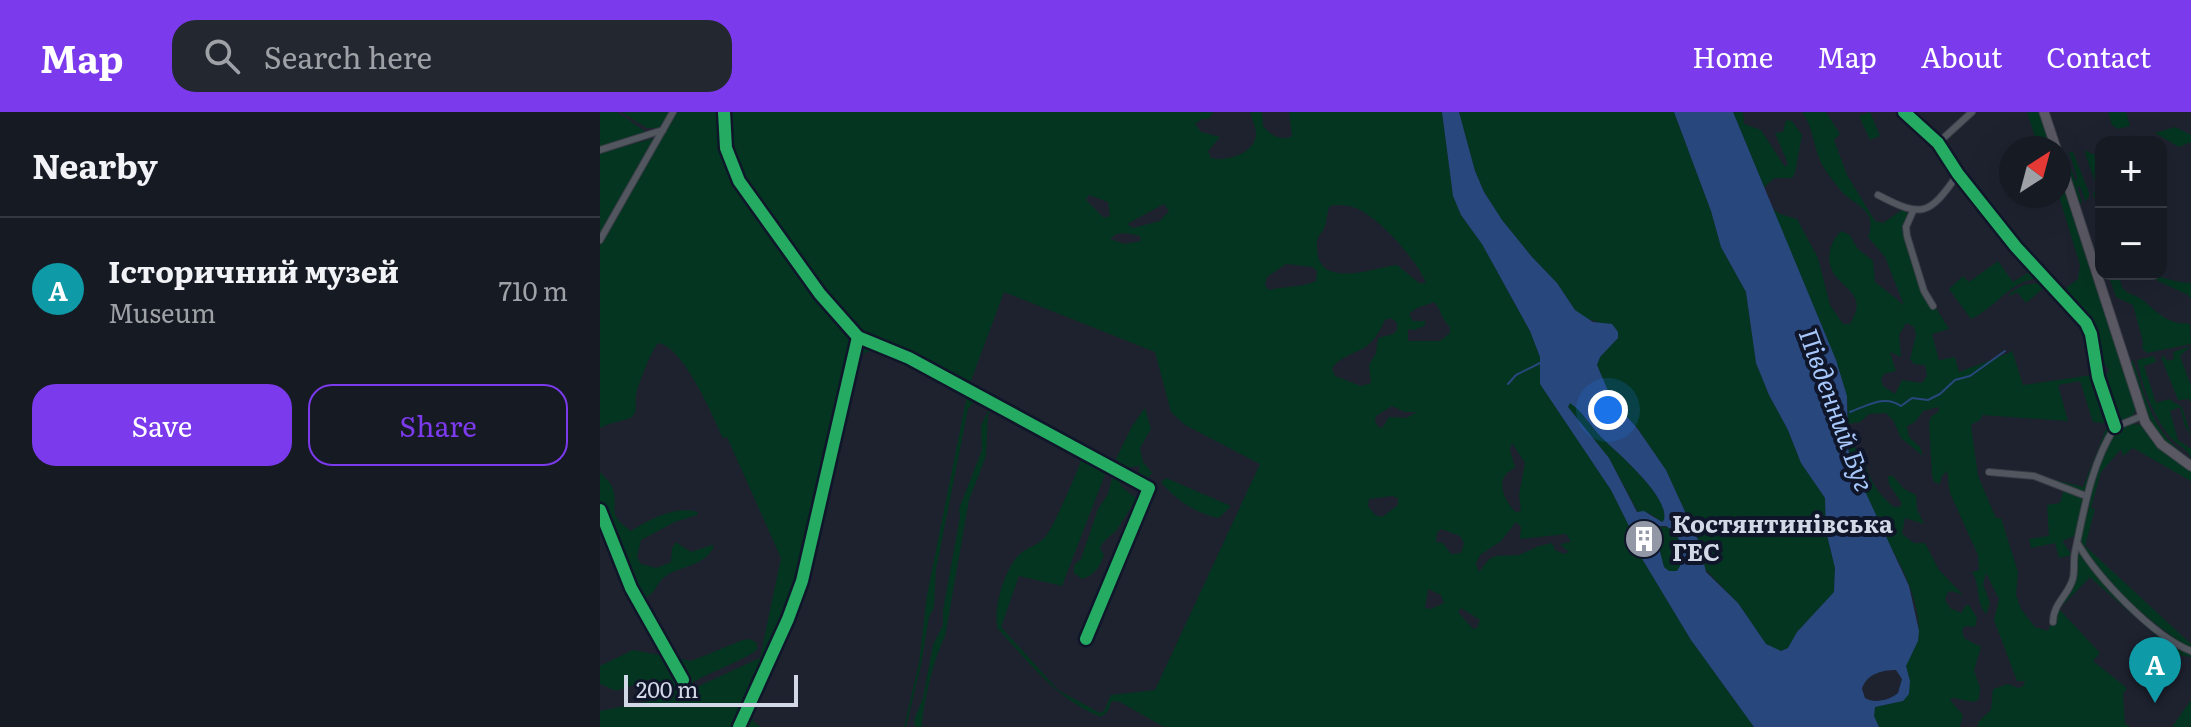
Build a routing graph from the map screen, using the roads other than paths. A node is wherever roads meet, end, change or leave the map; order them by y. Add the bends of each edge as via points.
1 (673, 112) edge
2 (724, 112) edge
3 (1904, 112) edge
4 (1972, 112) edge
5 (2044, 112) edge
6 (663, 130) junction
7 (2052, 136) edge
8 (1938, 143) junction
9 (600, 150) edge
10 (1958, 174) junction
11 (2071, 194) edge
12 (1878, 195) dead end
13 (1913, 211) junction
14 (600, 240) edge
15 (1933, 306) dead end
16 (858, 337) junction
17 (2142, 416) junction
18 (2115, 427) junction
19 (2191, 466) edge
20 (1989, 472) dead end
21 (2086, 496) junction
22 (600, 510) edge
23 (2078, 544) junction
24 (2053, 622) dead end
25 (1086, 639) dead end
26 (2191, 651) edge
27 (683, 680) dead end
28 (739, 727) edge

1 - 6 street
2 - 16 street via 726,148 739,181 820,294
3 - 8 street
4 - 8 street
5 - 7 street
6 - 9 street
6 - 14 street
8 - 10 street
10 - 13 street via 1932,205
10 - 18 street via 2086,323
11 - 17 street
12 - 13 street
13 - 15 street via 1907,236
16 - 25 street via 934,371 1149,488
16 - 28 street via 802,581
17 - 18 street
17 - 19 street via 2157,441
18 - 21 street
20 - 21 street via 2034,476
21 - 23 street
22 - 27 street via 631,588
23 - 24 street via 2073,578
23 - 26 street via 2119,595 2175,644

